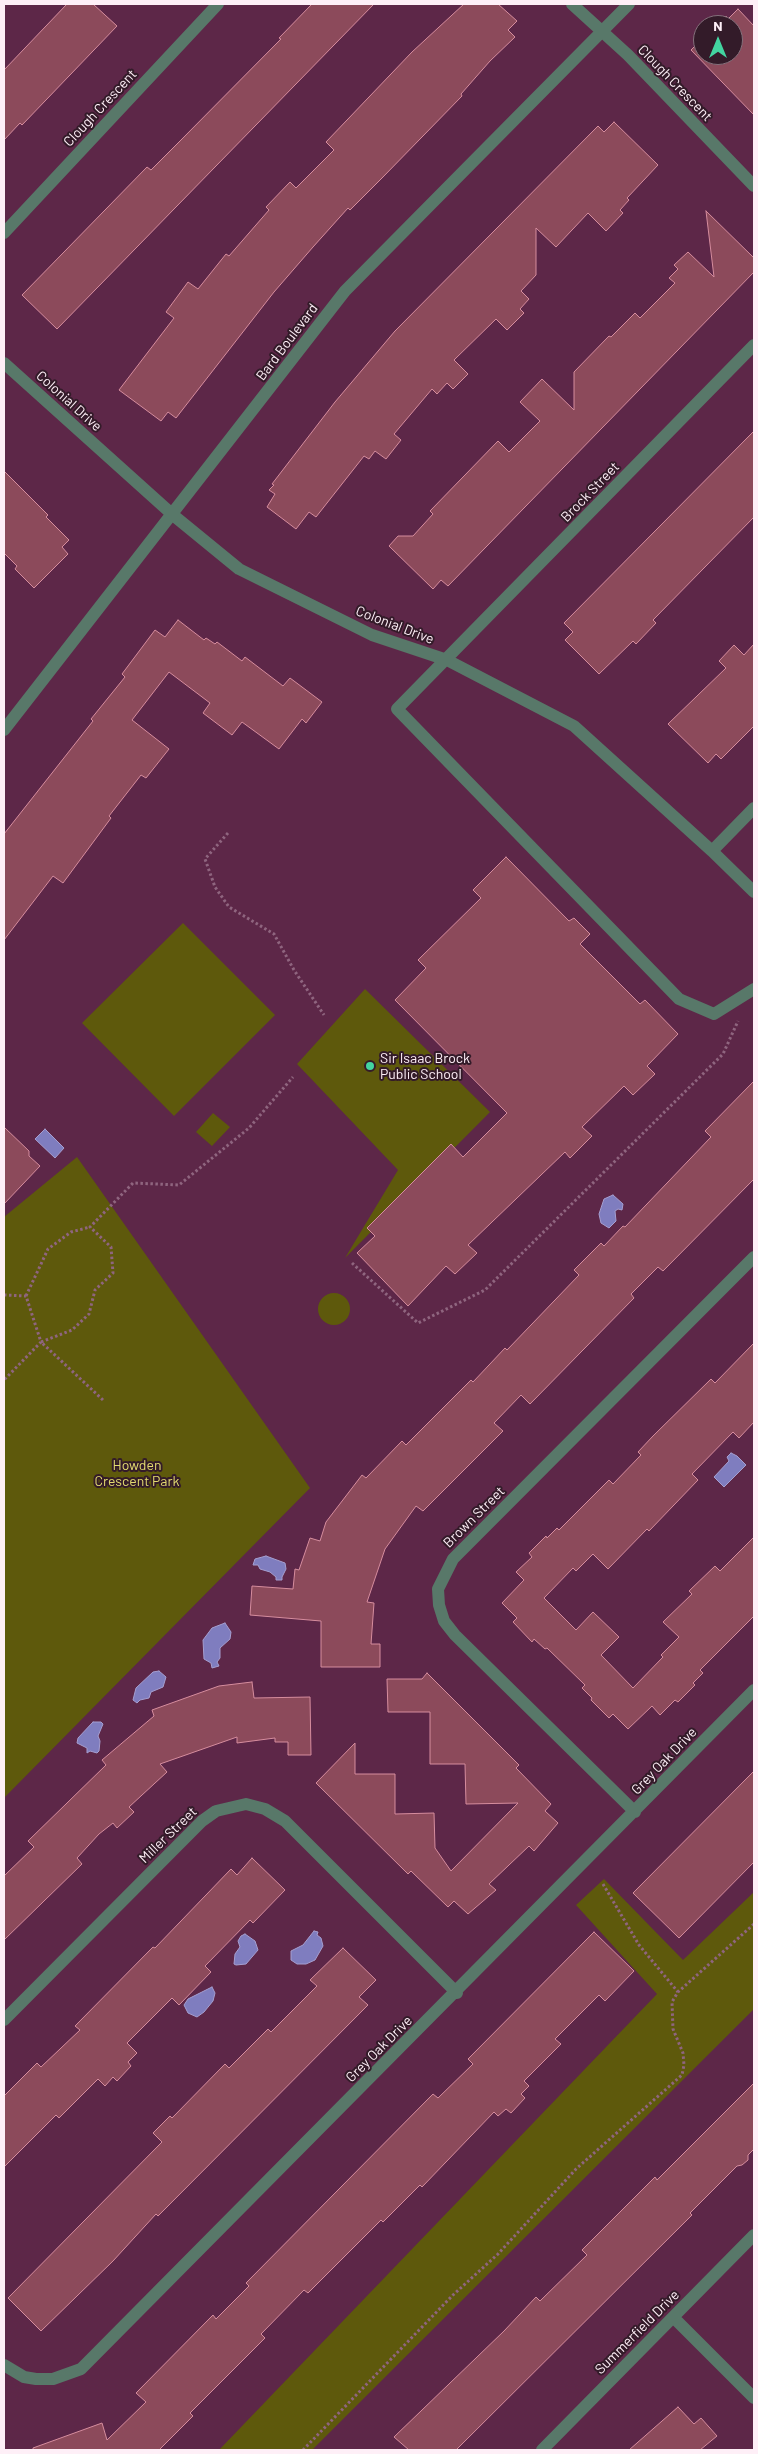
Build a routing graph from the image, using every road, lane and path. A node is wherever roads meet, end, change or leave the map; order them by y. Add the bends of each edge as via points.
1 (218, 4) edge
2 (572, 4) edge
3 (629, 4) edge
4 (601, 30) junction
5 (754, 186) edge
6 (4, 233) edge
7 (754, 345) edge
8 (4, 363) edge
9 (173, 515) junction
10 (447, 660) junction
11 (4, 730) edge
12 (754, 808) edge
13 (228, 833) dead end
14 (712, 850) junction
15 (754, 892) edge
16 (753, 990) edge
17 (324, 1016) dead end
18 (293, 1077) dead end
19 (90, 1227) junction
20 (754, 1257) edge
21 (352, 1263) dead end
22 (4, 1295) edge
23 (26, 1296) junction
24 (41, 1342) junction
25 (4, 1380) edge
26 (103, 1400) dead end
27 (754, 1690) edge
28 (635, 1812) junction
29 (603, 1884) dead end
30 (754, 1924) edge
31 (457, 1992) junction
32 (678, 1992) junction
33 (4, 2020) edge
34 (754, 2235) edge
35 (673, 2316) junction
36 (4, 2365) edge
37 (754, 2398) edge
38 (303, 2450) edge
39 (542, 2450) edge

1 - 6 street, Clough Crescent
2 - 4 street, Clough Crescent
3 - 4 street, Bard Boulevard
4 - 5 street, Clough Crescent
4 - 9 street, Bard Boulevard via 344,291
7 - 10 street, Brock Street
8 - 9 street, Colonial Drive
9 - 10 street, Colonial Drive via 239,569 372,635
9 - 11 street, Bard Boulevard
10 - 14 street, Colonial Drive via 574,726
10 - 16 street, Brock Street via 397,709 679,999 714,1014
12 - 14 street
13 - 17 path via 205,859 215,887 229,907 274,934
14 - 15 street, Colonial Drive
16 - 21 path via 723,1054 485,1290 418,1322
18 - 19 path via 249,1128 179,1185 133,1183
19 - 23 path via 71,1232 48,1249
19 - 24 path via 111,1247 113,1273 95,1290 88,1314 72,1330
20 - 28 street, Brown Street via 453,1559 438,1588 444,1621 456,1635
22 - 23 path
23 - 24 path
24 - 25 path
24 - 26 path
27 - 28 street, Grey Oak Drive
28 - 31 street, Grey Oak Drive
29 - 32 path via 639,1945
30 - 32 path
31 - 33 street, Miller Street via 285,1821 265,1809 246,1804 216,1811 202,1821
31 - 36 street, Grey Oak Drive via 81,2369 53,2379 36,2379 24,2377
32 - 38 path via 672,2002 671,2014 682,2053 682,2075 576,2170 498,2254 453,2295
34 - 35 street, Summerfield Drive
35 - 37 street
35 - 39 street, Summerfield Drive

